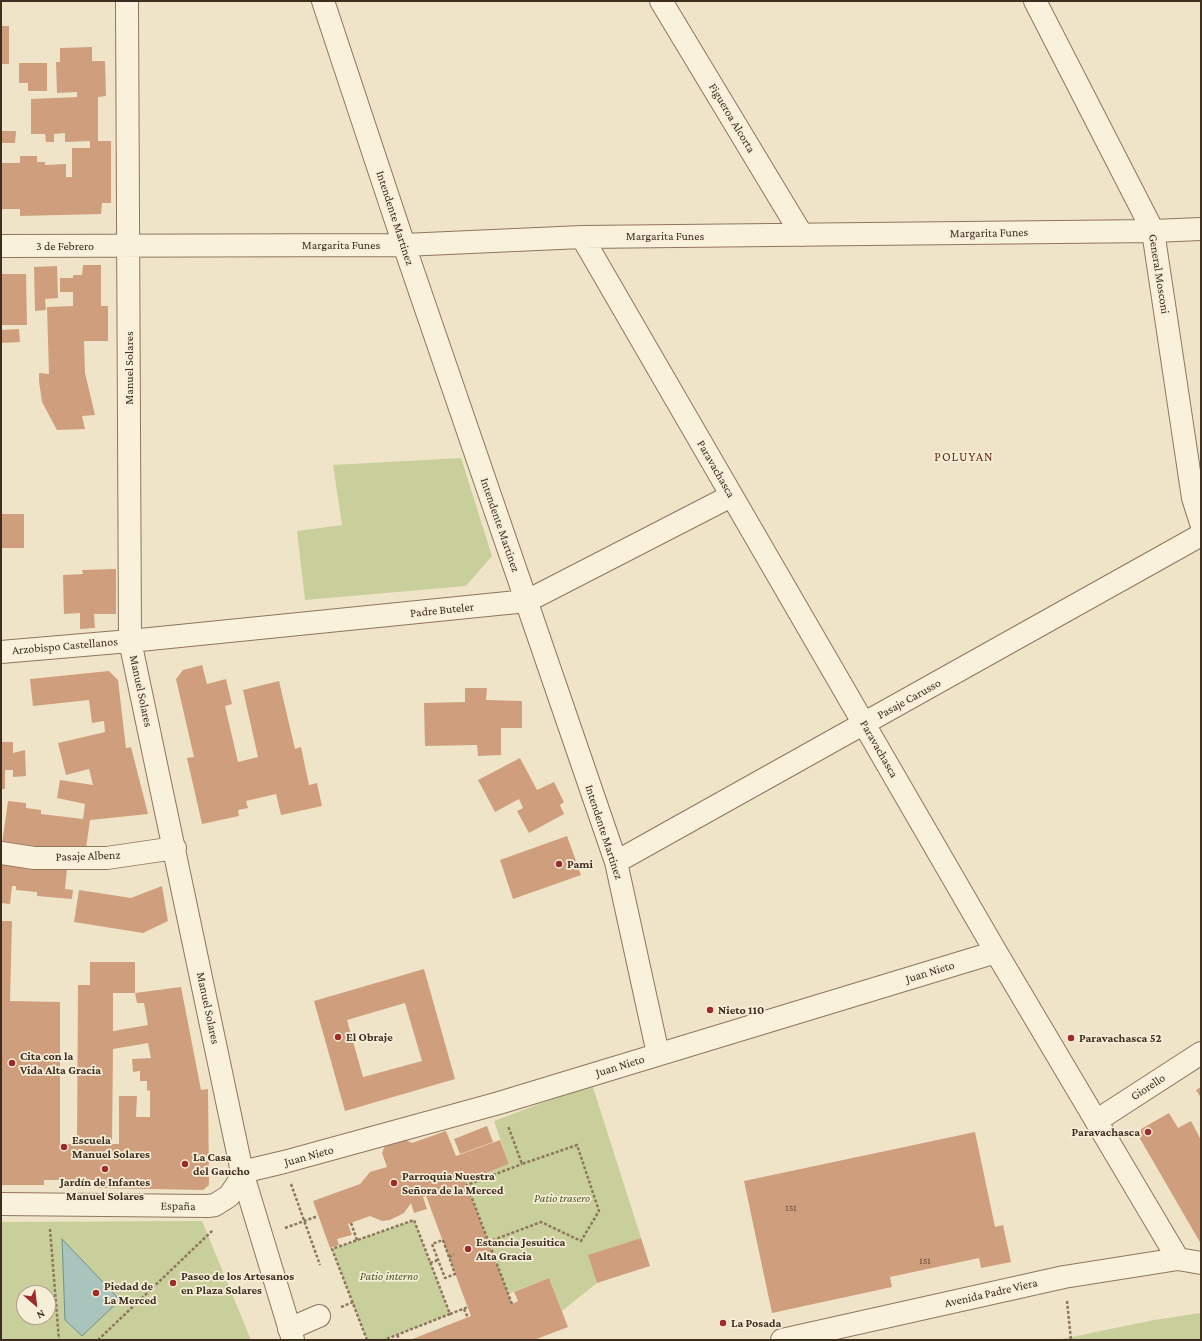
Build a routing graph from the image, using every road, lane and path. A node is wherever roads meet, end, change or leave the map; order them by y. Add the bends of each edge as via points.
1 (127, 1) edge
2 (323, 1) edge
3 (661, 1) edge
4 (1036, 1) edge
5 (1201, 229) edge
6 (1153, 231) junction
7 (802, 235) junction
8 (582, 236) junction
9 (404, 245) junction
10 (1, 246) edge
11 (129, 246) junction
12 (731, 496) junction
13 (1201, 523) edge
14 (1201, 535) edge
15 (527, 601) junction
16 (130, 641) junction
17 (1, 652) edge
18 (865, 724) junction
19 (175, 848) junction
20 (1, 853) edge
21 (616, 862) junction
22 (996, 952) junction
23 (1201, 1053) edge
24 (658, 1054) junction
25 (499, 1103) junction
26 (1096, 1121) junction
27 (522, 1164) junction
28 (242, 1172) junction
29 (293, 1192) dead end
30 (1, 1204) edge
31 (318, 1216) dead end
32 (303, 1221) junction
33 (351, 1223) dead end
34 (215, 1228) dead end
35 (50, 1229) dead end
36 (283, 1229) dead end
37 (357, 1240) junction
38 (488, 1242) junction
39 (454, 1254) dead end
40 (449, 1257) junction
41 (438, 1260) junction
42 (1178, 1260) junction
43 (430, 1263) junction
44 (1201, 1263) edge
45 (320, 1265) dead end
46 (512, 1304) dead end
47 (468, 1307) dead end
48 (464, 1309) junction
49 (1068, 1313) dead end
50 (450, 1314) junction
51 (319, 1316) dead end
52 (468, 1318) dead end
53 (291, 1334) edge
54 (397, 1335) junction
55 (59, 1340) edge
56 (98, 1340) edge
57 (367, 1340) edge
58 (384, 1340) edge
59 (400, 1340) edge
60 (782, 1340) edge
61 (1071, 1340) edge

1 - 11 street, Manuel Solares
2 - 9 street, Intendente Martinez
3 - 7 street, Figueroa Alcorta
4 - 6 street, General Mosconi
5 - 6 street, Margarita Funes
6 - 7 street, Margarita Funes
6 - 13 street, General Mosconi via 1194,498
7 - 8 street, Margarita Funes
8 - 9 street, Margarita Funes
8 - 12 street, Paravachasca
9 - 11 street, Margarita Funes
9 - 15 street, Intendente Martinez
10 - 11 street, 3 de Febrero
11 - 16 street, Manuel Solares
12 - 15 street, Padre Buteler
12 - 18 street, Paravachasca
14 - 18 street, Pasaje Carusso
15 - 16 street, Padre Buteler
15 - 21 street, Intendente Martinez
16 - 17 street, Arzobispo Castellanos
16 - 19 street, Manuel Solares
18 - 21 street, Pasaje Carusso
18 - 22 street, Paravachasca
19 - 20 street, Pasaje Albenz via 107,858 34,858
19 - 28 street, Manuel Solares
21 - 24 street, Intendente Martinez
22 - 24 street, Juan Nieto
22 - 26 street, Paravachasca
23 - 26 street, Giorello
24 - 25 street, Juan Nieto
25 - 27 path
25 - 28 street, Juan Nieto
26 - 42 street, Paravachasca
27 - 38 path via 467,1185
27 - 38 path via 577,1145 599,1211 581,1241 541,1222
28 - 30 street, España via 229,1196 208,1206
28 - 53 street, Manuel Solares
29 - 32 path
31 - 32 path
32 - 36 path
32 - 45 path
33 - 37 path
34 - 56 path
35 - 55 path
37 - 43 path via 414,1220
37 - 57 path via 332,1249
38 - 46 path
39 - 40 path
40 - 41 path via 443,1240 432,1244
40 - 41 path via 455,1274 445,1278
41 - 43 path
42 - 44 street, Avenida Padre Viera
42 - 60 street, Avenida Padre Viera via 1064,1277
43 - 50 path
47 - 48 path
48 - 50 path
48 - 52 path
49 - 61 path
50 - 54 path
51 - 53 street
54 - 58 path
54 - 59 path

